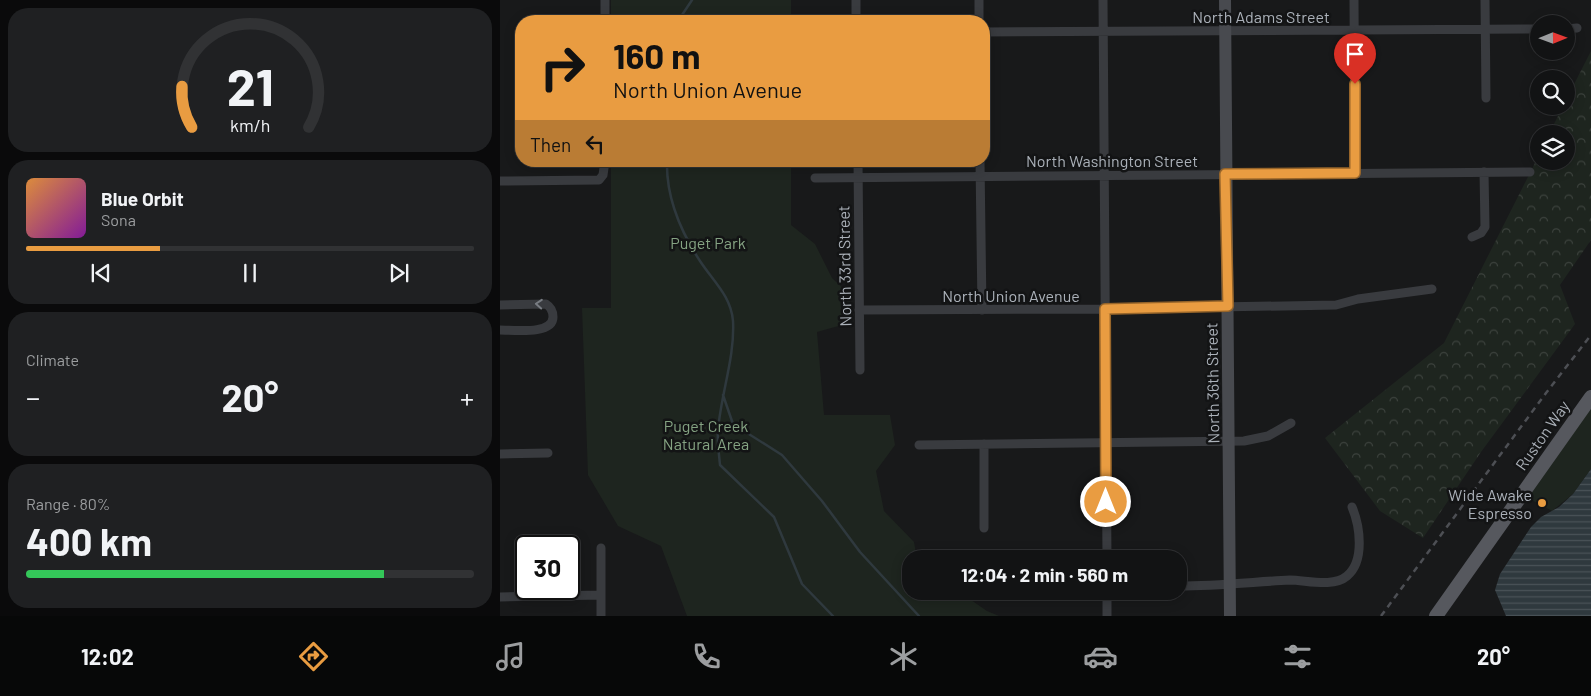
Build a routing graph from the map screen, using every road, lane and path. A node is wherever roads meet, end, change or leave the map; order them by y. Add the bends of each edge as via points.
1 (605, 0) edge
2 (856, 0) edge
3 (979, 0) edge
4 (1103, 0) edge
5 (1225, 0) edge
6 (1354, 0) edge
7 (1485, 0) edge
8 (605, 15) edge
9 (856, 15) edge
10 (979, 15) edge
11 (1486, 29) junction
12 (1530, 29) edge
13 (1354, 30) junction
14 (1226, 31) junction
15 (990, 32) edge
16 (1103, 32) junction
17 (1486, 98) dead end
18 (604, 167) edge
19 (858, 167) edge
20 (980, 167) edge
21 (1484, 172) junction
22 (1530, 172) dead end
23 (1355, 173) junction
24 (1225, 174) junction
25 (1104, 175) junction
26 (980, 176) junction
27 (858, 177) junction
28 (816, 178) dead end
29 (500, 181) edge
30 (1472, 237) dead end
31 (1432, 289) dead end
32 (500, 305) edge
33 (1228, 306) junction
34 (1105, 309) junction
35 (860, 310) junction
36 (982, 310) junction
37 (500, 330) edge
38 (860, 370) dead end
39 (1591, 397) edge
40 (1291, 423) dead end
41 (1230, 441) junction
42 (984, 444) junction
43 (1106, 444) junction
44 (919, 445) dead end
45 (500, 454) edge
46 (548, 454) dead end
47 (1352, 507) dead end
48 (984, 528) dead end
49 (601, 548) dead end
50 (1107, 550) edge
51 (1230, 585) junction
52 (1187, 586) edge
53 (601, 595) junction
54 (500, 597) edge
55 (1107, 600) edge
56 (601, 616) edge
57 (1107, 616) edge
58 (1230, 616) edge
59 (1436, 616) edge

1 - 8 street
2 - 9 street
3 - 10 street
4 - 16 street
5 - 14 street, North 36th Street
6 - 13 street
7 - 11 street
11 - 12 street, North Adams Street
11 - 13 street, North Adams Street
11 - 17 street
13 - 14 street, North Adams Street
13 - 23 street
14 - 16 street, North Adams Street
14 - 24 street, North 36th Street
15 - 16 street, North Adams Street
16 - 25 street
18 - 29 street via 599,180
19 - 27 street, North 33rd Street
20 - 26 street
21 - 22 street, North Washington Street
21 - 23 street, North Washington Street
21 - 30 street via 1485,226 1481,234
23 - 24 street, North Washington Street
24 - 25 street, North Washington Street
24 - 33 street, North 36th Street
25 - 26 street, North Washington Street
25 - 34 street
26 - 27 street, North Washington Street
26 - 36 street
27 - 28 street, North Washington Street
27 - 35 street, North 33rd Street
31 - 33 street, North Union Avenue via 1358,299 1339,305
37 -> 32 street via 546,329 553,318 552,309 546,304
33 - 34 street, North Union Avenue
33 - 41 street, North 36th Street
34 - 36 street, North Union Avenue
34 - 43 street
35 - 36 street, North Union Avenue
35 - 38 street, North 33rd Street
39 - 59 main road, Ruston Way
40 - 41 street via 1260,438
41 - 43 street
41 - 51 street, North 36th Street
42 - 43 street
42 - 44 street
42 - 48 street
43 - 50 street
45 - 46 street
47 - 51 street via 1359,528 1358,546 1353,567 1347,576 1327,582 1291,580
49 - 53 street
51 - 52 street
51 - 58 street, North 36th Street
53 - 54 street
53 - 56 street
55 - 57 street

